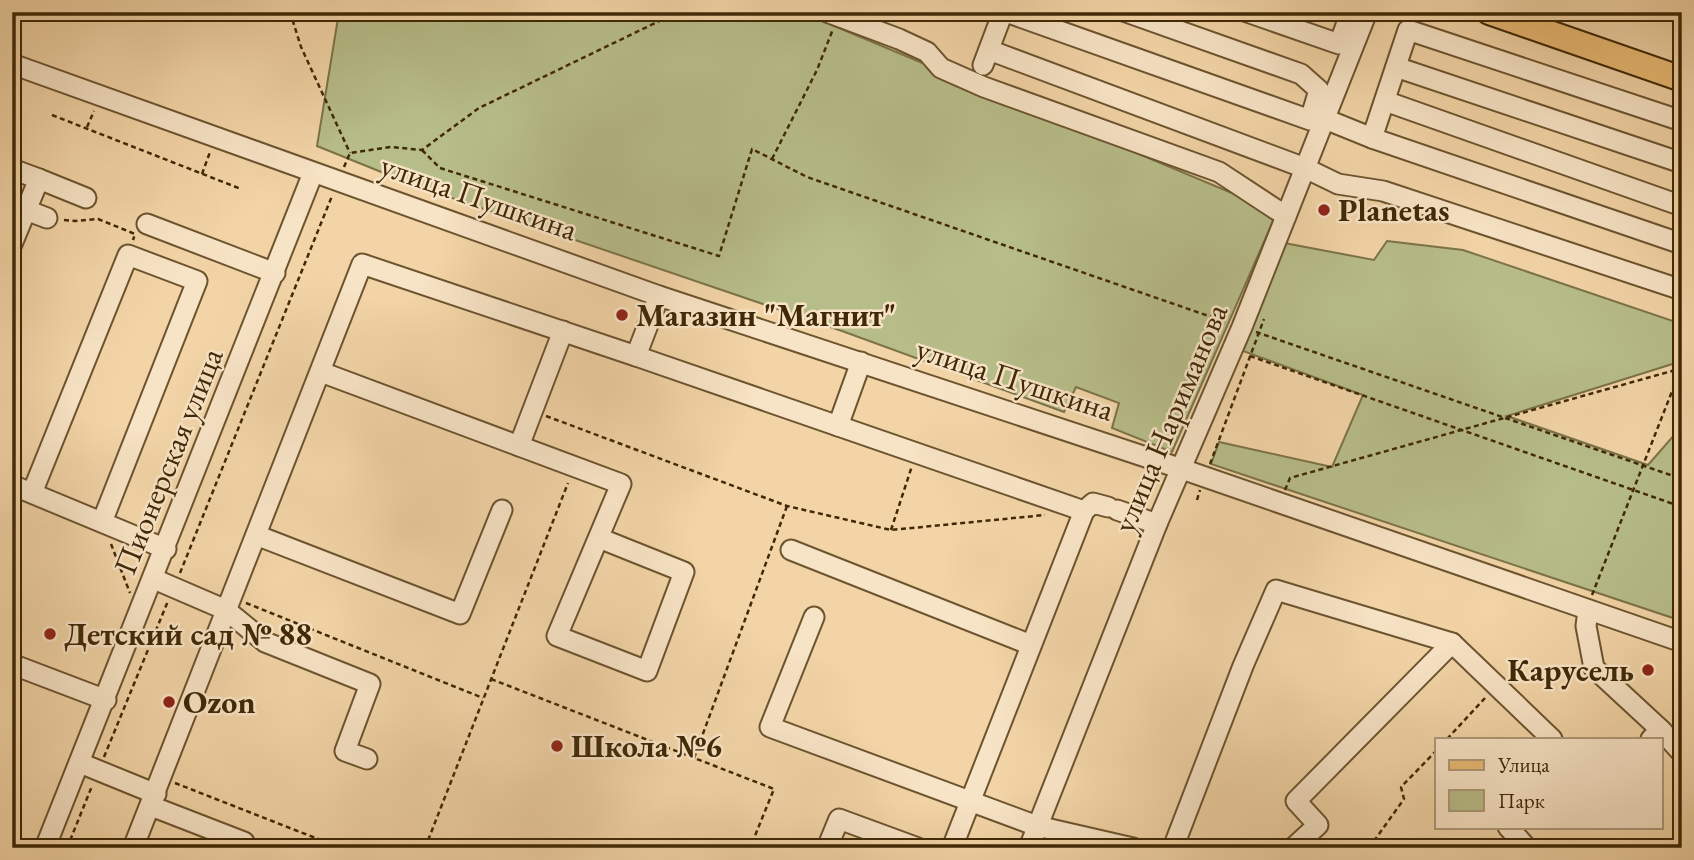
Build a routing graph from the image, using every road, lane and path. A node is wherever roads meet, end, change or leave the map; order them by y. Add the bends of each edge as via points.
1 (290, 12) edge
2 (1004, 12) edge
3 (1126, 12) edge
4 (1247, 12) edge
5 (1351, 12) edge
6 (1367, 12) edge
7 (1489, 12) edge
8 (833, 14) edge
9 (12, 64) edge
10 (1396, 66) junction
11 (1682, 79) edge
12 (1326, 93) junction
13 (1385, 101) junction
14 (94, 111) dead end
15 (52, 115) dead end
16 (1325, 118) junction
17 (1682, 121) edge
18 (86, 128) junction
19 (1372, 138) junction
20 (422, 150) dead end
21 (210, 152) dead end
22 (350, 153) dead end
23 (772, 159) junction
24 (1682, 163) edge
25 (1305, 168) junction
26 (12, 169) edge
27 (313, 173) junction
28 (202, 174) junction
29 (38, 179) junction
30 (241, 189) dead end
31 (86, 198) dead end
32 (1682, 206) edge
33 (26, 210) junction
34 (1286, 216) junction
35 (47, 218) joint
36 (147, 224) dead end
37 (12, 244) edge
38 (1682, 244) edge
39 (128, 255) junction
40 (275, 273) junction
41 (1682, 290) edge
42 (659, 296) junction
43 (1267, 310) dead end
44 (1250, 330) junction
45 (562, 331) junction
46 (636, 356) junction
47 (1250, 356) junction
48 (861, 362) junction
49 (1680, 367) edge
50 (321, 372) junction
51 (540, 414) dead end
52 (1505, 418) junction
53 (838, 426) junction
54 (1462, 430) junction
55 (519, 446) junction
56 (916, 453) junction
57 (1643, 465) junction
58 (574, 467) junction
59 (1179, 468) junction
60 (1205, 477) junction
61 (1682, 479) edge
62 (12, 485) edge
63 (1633, 490) junction
64 (33, 493) junction
65 (1197, 500) dead end
66 (1279, 503) junction
67 (787, 506) junction
68 (1682, 507) edge
69 (502, 510) dead end
70 (1084, 511) junction
71 (1057, 513) dead end
72 (102, 522) junction
73 (1157, 524) junction
74 (891, 530) junction
75 (256, 534) junction
76 (598, 538) junction
77 (166, 549) junction
78 (791, 550) dead end
79 (154, 579) junction
80 (130, 593) dead end
81 (229, 603) junction
82 (1587, 609) junction
83 (814, 617) dead end
84 (1682, 642) edge
85 (1452, 643) junction
86 (1031, 645) junction
87 (12, 670) edge
88 (491, 680) junction
89 (1497, 686) junction
90 (484, 698) junction
91 (106, 700) junction
92 (1656, 735) edge
93 (1448, 738) edge
94 (1551, 738) edge
95 (1662, 739) edge
96 (1435, 752) edge
97 (1682, 753) edge
98 (694, 758) junction
99 (367, 760) dead end
100 (80, 763) junction
101 (156, 793) junction
102 (970, 803) junction
103 (1037, 827) junction
104 (1509, 828) edge
105 (244, 842) dead end
106 (45, 848) edge
107 (133, 848) edge
108 (341, 848) edge
109 (425, 848) edge
110 (750, 848) edge
111 (827, 848) edge
112 (918, 848) edge
113 (953, 848) edge
114 (1029, 848) edge
115 (1133, 848) edge
116 (1172, 848) edge
117 (1293, 848) edge
118 (1369, 848) edge
119 (1527, 848) edge

1 - 22 path via 300,47
2 - 12 street via 1310,120
2 - 25 street via 986,58
3 - 12 street via 1301,74
4 - 5 street via 1339,44
6 - 12 street, улица Нариманова
7 - 11 main road
8 - 23 path via 817,70
8 - 34 street via 927,52 941,68 984,87 1219,172
9 - 27 street, улица Пушкина
10 - 13 street
10 - 17 street via 1408,30
10 - 24 street
12 - 16 street, улица Нариманова
13 - 19 street
13 - 32 street
14 - 18 path
15 - 18 path
16 - 19 street
16 - 25 street, улица Нариманова
18 - 28 path
19 - 38 street
20 - 23 path via 440,168 719,256 752,149
21 - 28 path
23 - 44 path via 807,177
25 - 34 street, улица Нариманова
25 - 41 street via 1338,184 1383,191
26 - 29 street
27 - 40 street, Пионерская улица
27 - 42 street, улица Пушкина
28 - 30 path
29 - 31 street
29 - 33 street
33 - 35 street
33 - 37 street
34 - 44 street, улица Нариманова
35 - 39 path via 98,219 135,233
36 - 40 street
39 - 64 street
39 - 72 street via 197,281
40 - 77 street, Пионерская улица
42 - 46 street
42 - 48 street, улица Пушкина
43 - 44 path
44 - 47 path
44 - 52 path
44 - 59 street, улица Нариманова
45 - 46 street
45 - 50 street via 362,264
45 - 55 street
46 - 53 street
47 - 54 path
47 - 60 path
48 - 53 street
48 - 59 street, улица Пушкина
49 - 52 path
49 - 57 path
50 - 55 street
50 - 75 street
51 - 67 path
52 - 54 path
52 - 57 path
53 - 56 street
54 - 63 path
54 - 66 path via 1290,478
55 - 58 street
56 - 70 street
56 - 74 path
57 - 61 path
57 - 63 path
58 - 76 street via 621,484
58 - 88 path
59 - 60 street, улица Пушкина
59 - 73 street, улица Нариманова
60 - 65 path
60 - 66 street, улица Пушкина
62 - 64 street
63 - 68 path
63 - 82 path
64 - 72 street
66 - 82 street, улица Пушкина
67 - 74 path
67 - 98 path
69 - 75 street via 460,614
70 - 73 street via 1093,503
70 - 86 street
71 - 74 path
72 - 77 street
72 - 80 path
73 - 103 street, улица Нариманова
75 - 81 street
76 - 76 street via 557,636 647,671 684,572
77 - 79 street, Пионерская улица
78 - 86 street
79 - 81 street
79 - 91 street, Пионерская улица
81 - 90 path
81 - 99 street via 265,642 370,684 345,751
81 - 101 street
82 - 84 street, улица Пушкина
82 - 92 street via 1594,668
83 - 102 street via 769,727
85 - 89 street
85 - 116 street via 1276,590
85 - 117 street via 1296,801 1318,825
86 - 102 street
87 - 91 street via 14,665
88 - 90 path
88 - 98 path
89 - 93 path
89 - 94 street
90 - 109 path
91 - 100 street, Пионерская улица
95 - 97 street
96 - 118 path via 1401,787 1404,800
98 - 110 path via 774,789
100 - 101 street
100 - 106 street, Пионерская улица
101 - 105 street
101 - 107 street
101 - 108 path
102 - 103 street
102 - 113 street
103 - 114 street, улица Нариманова
103 - 115 street
104 - 119 street
111 - 112 street via 839,818

